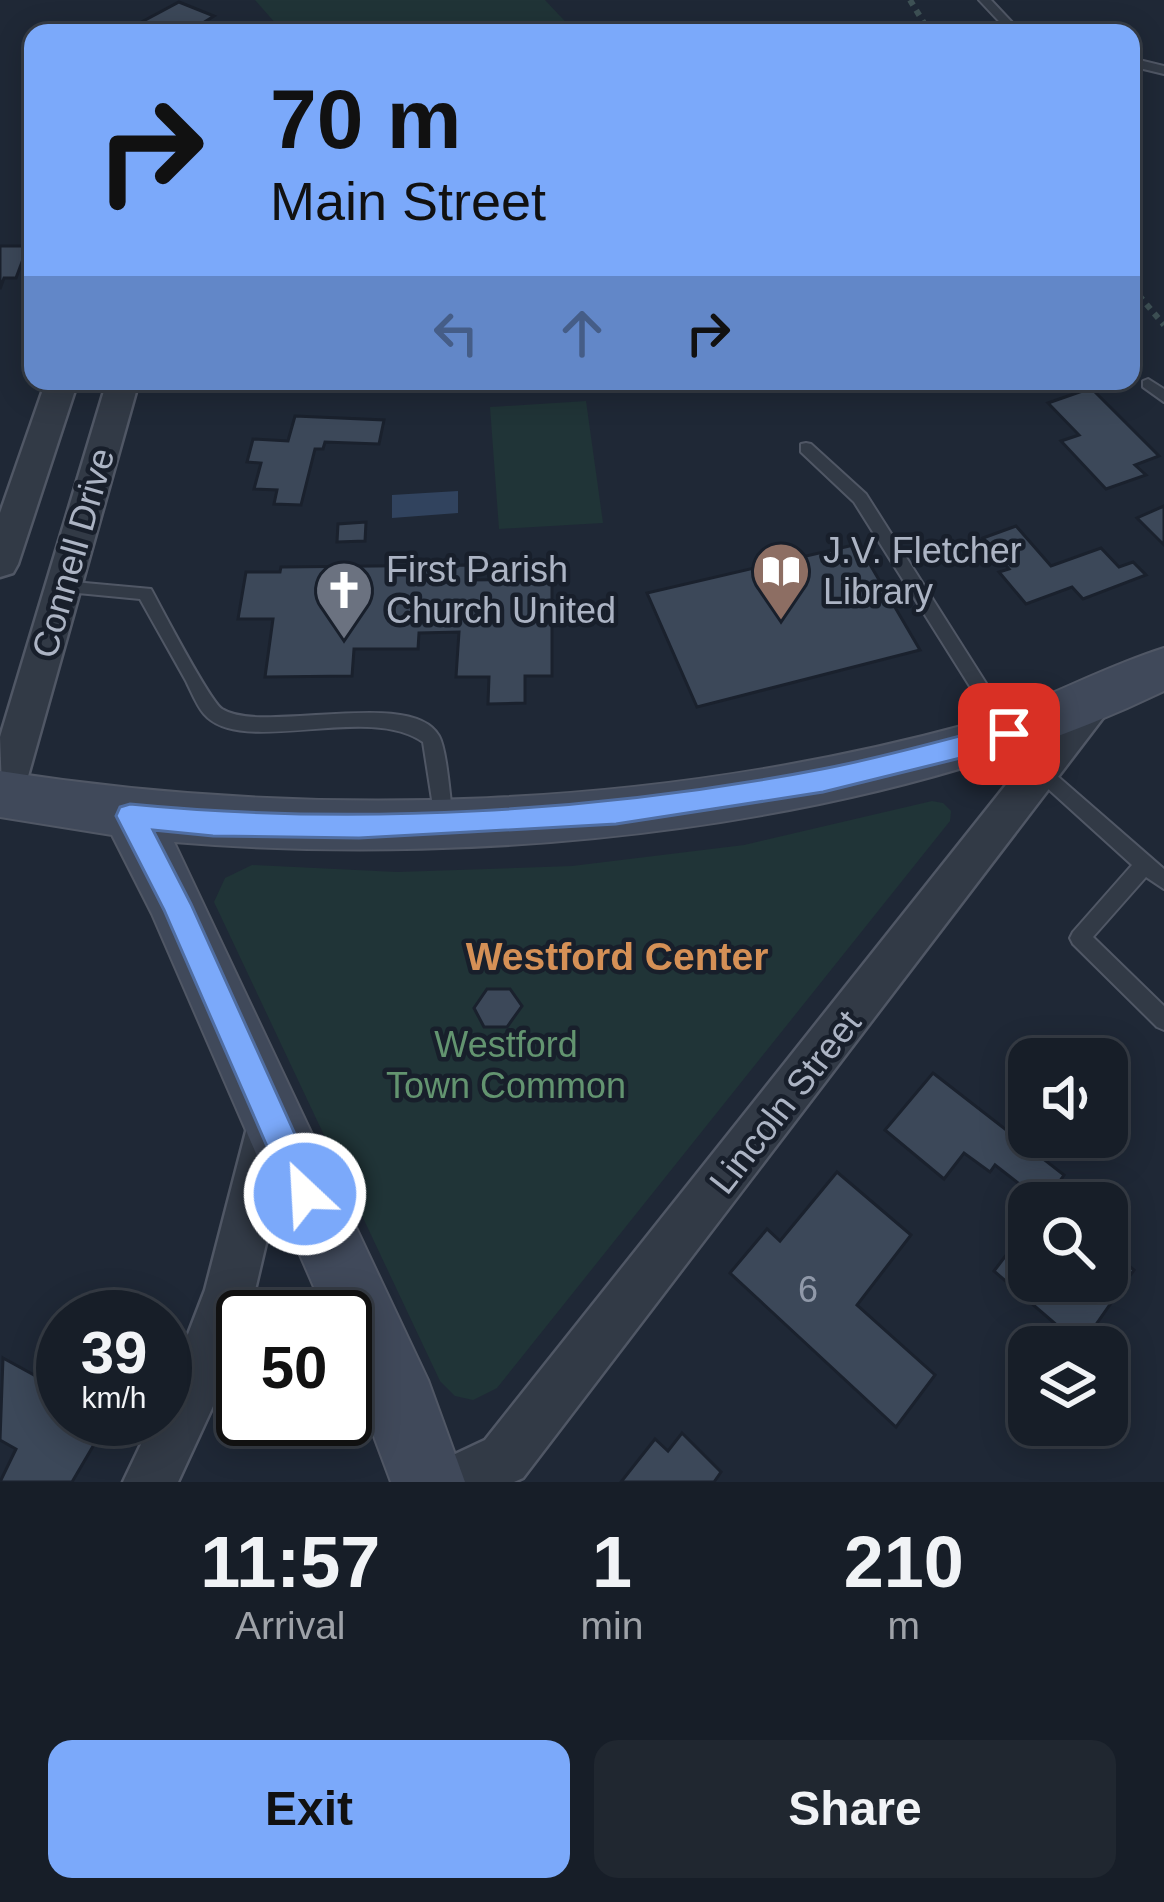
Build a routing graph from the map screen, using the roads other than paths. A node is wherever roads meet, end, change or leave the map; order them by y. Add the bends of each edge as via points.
1 (985, 0) edge
2 (1008, 24) edge
3 (1148, 384) dead end
4 (59, 390) edge
5 (120, 390) edge
6 (1164, 397) edge
7 (806, 448) dead end
8 (0, 564) edge
9 (63, 587) junction
10 (1164, 668) edge
11 (1025, 753) junction
12 (2, 794) edge
13 (130, 816) junction
14 (445, 824) junction
15 (1145, 864) junction
16 (1164, 881) edge
17 (1164, 1020) edge
18 (272, 1120) junction
19 (150, 1482) edge
20 (428, 1482) edge
21 (454, 1482) edge

1 - 2 lane
3 - 6 lane
4 - 8 street, Connell Drive
5 - 9 street, Connell Drive
7 - 11 lane via 860,498
9 - 12 street, Connell Drive
9 - 14 lane via 145,593 221,720 397,720 424,729
10 - 11 main road via 1096,699
11 - 14 main road via 616,812
11 - 15 lane
11 - 21 street, Lincoln Street via 503,1459
12 - 13 main road
13 - 14 main road via 236,825
13 - 18 main road
15 - 16 lane
15 - 17 lane via 1081,938
18 - 19 street via 230,1291
18 - 20 main road via 402,1406

